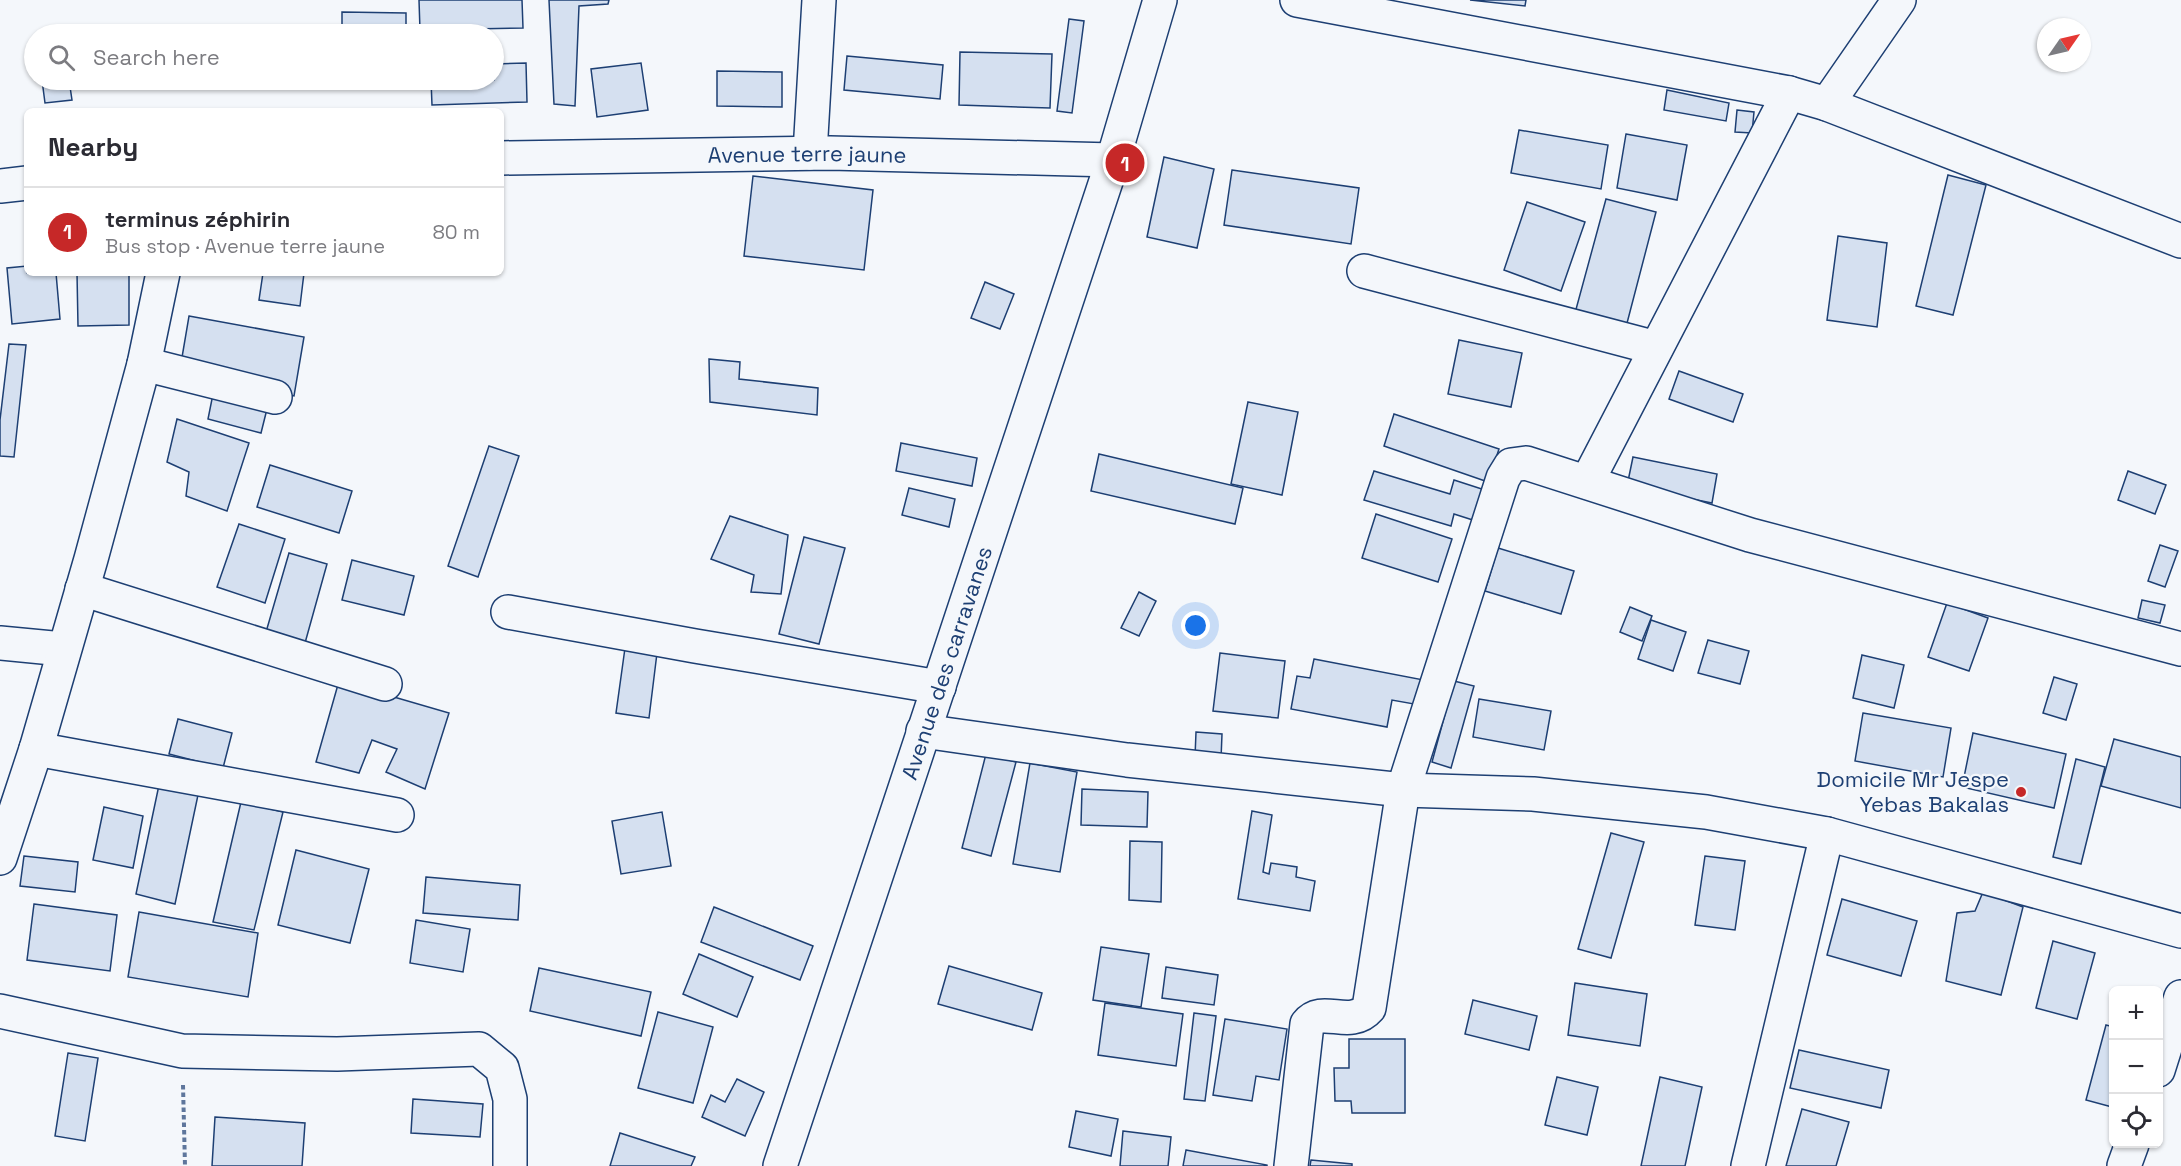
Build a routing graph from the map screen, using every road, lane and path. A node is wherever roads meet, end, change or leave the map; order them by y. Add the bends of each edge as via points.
1 (819, 0) edge
2 (1160, 0) edge
3 (1297, 0) edge
4 (1899, 0) edge
5 (1790, 93) junction
6 (1827, 104) junction
7 (810, 153) junction
8 (504, 158) edge
9 (1113, 160) junction
10 (24, 183) edge
11 (0, 186) edge
12 (2181, 241) edge
13 (1364, 271) dead end
14 (162, 276) edge
15 (1656, 348) junction
16 (144, 364) junction
17 (275, 397) dead end
18 (1587, 482) junction
19 (82, 589) junction
20 (508, 612) dead end
21 (0, 643) edge
22 (63, 649) junction
23 (2181, 649) edge
24 (385, 684) dead end
25 (939, 687) junction
26 (923, 731) junction
27 (36, 749) junction
28 (1403, 790) junction
29 (397, 815) dead end
30 (1827, 834) junction
31 (0, 858) edge
32 (2181, 931) edge
33 (2181, 997) edge
34 (0, 1011) edge
35 (182, 1051) junction
36 (2163, 1056) edge
37 (2163, 1074) edge
38 (2181, 1081) edge
39 (2130, 1148) edge
40 (185, 1166) edge
41 (510, 1166) edge
42 (780, 1166) edge
43 (1291, 1166) edge
44 (1748, 1166) edge
45 (2124, 1166) edge

1 - 7 street
2 - 9 street, Avenue des carravanes
3 - 5 street
4 - 6 street
5 - 6 street
5 - 15 street
6 - 12 street
7 - 8 street, Avenue terre jaune
7 - 9 street, Avenue terre jaune
9 - 25 street, Avenue des carravanes
10 - 11 street
13 - 15 street
14 - 16 street
15 - 18 street
16 - 17 street
16 - 19 street
18 - 23 street via 1750,535
18 - 28 street via 1526,463 1511,465 1503,478
19 - 22 street
19 - 24 street
20 - 25 street
21 - 22 street
22 - 27 street
25 - 26 street, Avenue des carravanes
26 - 28 street via 1127,760
26 - 42 street, Avenue des carravanes
27 - 29 street
27 - 31 street
28 - 30 street via 1533,794 1706,812
28 - 43 street via 1369,1008 1353,1018 1319,1016 1307,1024
30 - 32 street
30 - 44 street
33 - 36 street
34 - 35 street
35 - 40 path
35 - 41 street via 337,1054 479,1049 502,1068 510,1100
37 - 38 street
39 - 45 street

